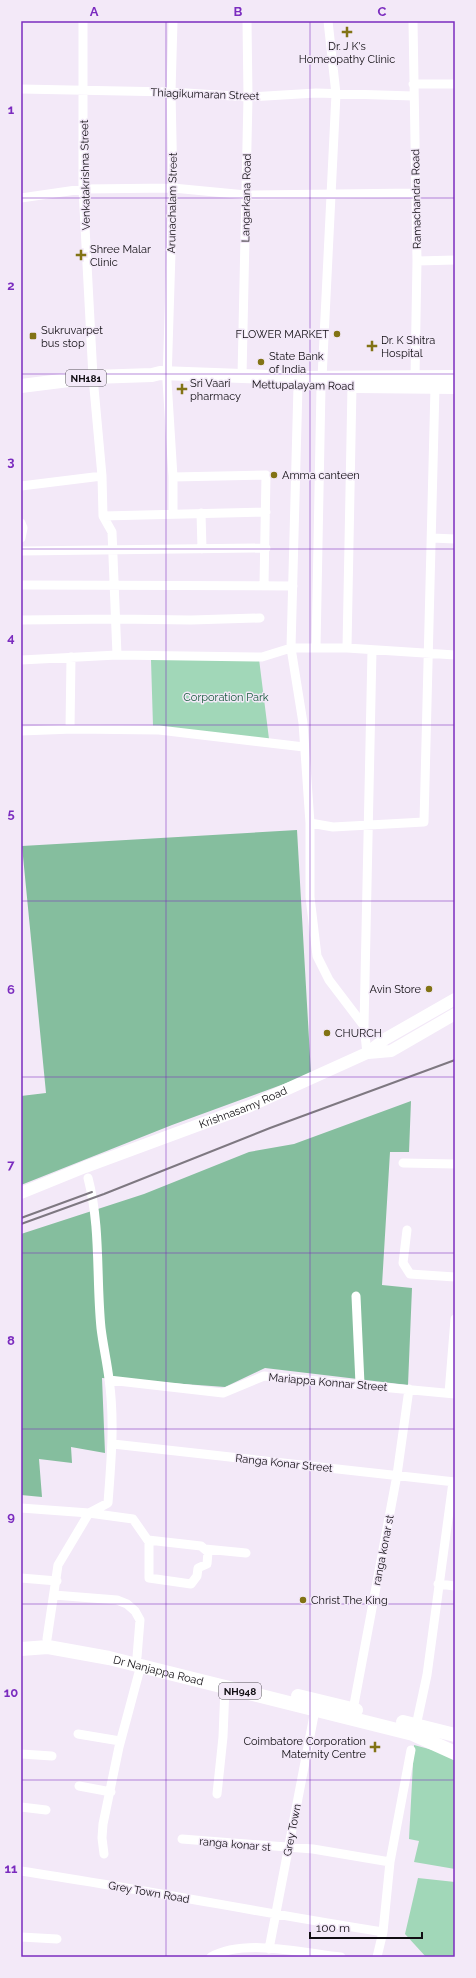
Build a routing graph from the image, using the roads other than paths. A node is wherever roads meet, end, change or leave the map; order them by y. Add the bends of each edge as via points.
1 (83, 21) edge
2 (173, 21) edge
3 (247, 21) edge
4 (328, 21) edge
5 (413, 21) edge
6 (413, 84) junction
7 (455, 84) edge
8 (21, 89) edge
9 (84, 89) junction
10 (171, 92) junction
11 (336, 94) junction
12 (413, 96) junction
13 (248, 97) junction
14 (173, 188) junction
15 (83, 189) junction
16 (330, 192) junction
17 (416, 193) junction
18 (246, 195) junction
19 (21, 198) edge
20 (455, 260) edge
21 (417, 261) junction
22 (242, 376) junction
23 (415, 376) junction
24 (93, 377) junction
25 (455, 377) edge
26 (167, 379) junction
27 (322, 382) junction
28 (21, 386) edge
29 (298, 386) junction
30 (352, 386) junction
31 (435, 387) junction
32 (455, 387) edge
33 (102, 476) junction
34 (173, 477) junction
35 (21, 486) edge
36 (266, 512) junction
37 (201, 513) junction
38 (173, 514) junction
39 (103, 516) junction
40 (21, 523) edge
41 (21, 538) edge
42 (432, 538) junction
43 (455, 539) edge
44 (266, 548) junction
45 (202, 549) junction
46 (113, 550) junction
47 (21, 551) edge
48 (21, 585) edge
49 (115, 585) junction
50 (264, 585) junction
51 (293, 586) junction
52 (116, 618) junction
53 (260, 618) dead end
54 (21, 620) edge
55 (291, 648) junction
56 (316, 648) junction
57 (347, 648) junction
58 (372, 650) junction
59 (428, 654) junction
60 (117, 655) junction
61 (455, 655) edge
62 (71, 657) junction
63 (21, 660) edge
64 (70, 729) junction
65 (21, 731) edge
66 (304, 747) junction
67 (310, 823) junction
68 (368, 826) junction
69 (455, 999) edge
70 (455, 1014) edge
71 (364, 1026) junction
72 (366, 1053) junction
73 (402, 1163) dead end
74 (455, 1164) edge
75 (88, 1178) dead end
76 (21, 1193) edge
77 (407, 1230) dead end
78 (455, 1277) edge
79 (356, 1296) dead end
80 (455, 1319) edge
81 (110, 1380) junction
82 (360, 1384) junction
83 (409, 1389) junction
84 (452, 1394) edge
85 (113, 1444) junction
86 (397, 1475) junction
87 (454, 1482) edge
88 (21, 1508) edge
89 (89, 1513) junction
90 (148, 1540) junction
91 (205, 1549) junction
92 (246, 1552) dead end
93 (21, 1578) edge
94 (57, 1581) junction
95 (438, 1584) junction
96 (455, 1586) edge
97 (54, 1595) junction
98 (47, 1639) junction
99 (21, 1641) edge
100 (21, 1649) edge
101 (139, 1661) junction
102 (225, 1687) junction
103 (315, 1710) junction
104 (353, 1710) junction
105 (391, 1724) junction
106 (416, 1726) junction
107 (78, 1734) dead end
108 (455, 1735) edge
109 (120, 1741) junction
110 (411, 1750) dead end
111 (455, 1753) edge
112 (21, 1754) edge
113 (52, 1756) dead end
114 (78, 1786) dead end
115 (111, 1792) junction
116 (217, 1794) dead end
117 (21, 1807) edge
118 (46, 1810) dead end
119 (182, 1839) dead end
120 (288, 1848) junction
121 (104, 1854) dead end
122 (390, 1862) junction
123 (21, 1870) edge
124 (276, 1915) junction
125 (383, 1932) junction
126 (21, 1937) edge
127 (57, 1939) dead end
128 (269, 1949) junction
129 (211, 1957) edge
130 (341, 1957) edge
131 (377, 1957) edge

1 - 9 street, Venkatakrishna Street
2 - 10 street, Arunachalam Street
3 - 13 street, Langarkana Road
4 - 11 street
5 - 6 street, Ramachandra Road
6 - 7 street
6 - 12 street, Ramachandra Road
8 - 9 street, Thiagikumaran Street
9 - 10 street, Thiagikumaran Street
9 - 15 street, Venkatakrishna Street
10 - 13 street, Thiagikumaran Street
10 - 14 street, Arunachalam Street
11 - 12 street, Thiagikumaran Street
11 - 13 street, Thiagikumaran Street
11 - 16 street
12 - 17 street, Ramachandra Road
13 - 18 street, Langarkana Road
14 - 15 street
14 - 18 street
14 - 26 street, Arunachalam Street
15 - 19 street
15 - 24 street, Venkatakrishna Street
16 - 17 street
16 - 18 street
16 - 27 street
17 - 21 street, Ramachandra Road
18 - 22 street, Langarkana Road
20 - 21 street
21 - 23 street, Ramachandra Road
22 - 26 highway, Mettupalayam Road / NH181
22 - 27 highway, Mettupalayam Road / NH181
23 - 25 highway, Mettupalayam Road / NH181
23 - 27 highway, Mettupalayam Road / NH181
24 - 26 highway, Mettupalayam Road / NH181 via 152,375
24 - 28 highway, Mettupalayam Road / NH181
24 - 33 street, Venkatakrishna Street
26 - 29 highway, Mettupalayam Road / NH181
26 - 34 street, Arunachalam Street
27 - 29 highway, Mettupalayam Road / NH181
27 - 30 highway, Mettupalayam Road / NH181
27 - 56 street
29 - 51 street
30 - 31 highway, Mettupalayam Road / NH181
30 - 57 street
31 - 32 highway, Mettupalayam Road / NH181
31 - 42 street
33 - 35 street
33 - 39 street, Venkatakrishna Street
34 - 36 street via 266,475
34 - 38 street, Arunachalam Street
36 - 37 street
36 - 44 street
37 - 38 street
37 - 45 street
38 - 39 street
39 - 46 street via 112,532
40 - 41 street
42 - 43 street
42 - 59 street
44 - 45 street
44 - 50 street
45 - 46 street
46 - 47 street
46 - 49 street
48 - 49 street
49 - 50 street
49 - 52 street
50 - 51 street
51 - 55 street
52 - 53 street
52 - 54 street
52 - 60 street
55 - 56 street
55 - 60 street via 262,656
55 - 66 street via 303,723
56 - 57 street
57 - 58 street
58 - 59 street
58 - 68 street
59 - 61 street
59 - 68 street via 424,822
60 - 62 street
62 - 63 street
62 - 64 street
64 - 65 street
64 - 66 street via 159,730
66 - 67 street
67 - 68 street via 333,827
67 - 71 street via 310,897 316,956 329,980
68 - 71 street
69 - 72 main road, Krishnasamy Road via 385,1039
70 - 72 main road via 391,1051
71 - 72 street
72 - 76 main road, Krishnasamy Road via 250,1106
73 - 74 street
75 - 81 street via 94,1203 100,1269 101,1328
77 - 78 street via 403,1263 410,1274
79 - 82 street
80 - 84 street
81 - 82 street, Mariappa Konnar Street via 223,1393 264,1376
81 - 85 street
82 - 83 street, Mariappa Konnar Street
83 - 84 street, Mariappa Konnar Street
83 - 86 street, ranga konar st
85 - 86 street, Ranga Konar Street
85 - 89 street via 108,1503
86 - 87 street, Ranga Konar Street
86 - 104 street, ranga konar st
87 - 95 street
88 - 89 street
89 - 90 street via 133,1519
89 - 94 street via 58,1565
90 - 91 street via 201,1546
90 - 91 street via 149,1578 192,1584 198,1568 208,1564 208,1552
91 - 92 street
93 - 94 street
94 - 97 street
95 - 96 street
95 - 106 street via 427,1675
97 - 98 street
97 - 101 street via 117,1600 127,1604 140,1620
98 - 99 highway, Dr Nanjappa Road / NH948
98 - 101 highway, Dr Nanjappa Road / NH948
100 - 101 highway, Dr Nanjappa Road / NH948 via 48,1647
101 - 102 highway, Dr Nanjappa Road / NH948
101 - 104 highway, Dr Nanjappa Road / NH948
101 - 109 street
102 - 103 highway, Dr Nanjappa Road / NH948
102 - 116 street
103 - 105 highway, Dr Nanjappa Road / NH948
103 - 120 street, Grey Town
104 - 105 highway, Dr Nanjappa Road / NH948
105 - 106 highway, Dr Nanjappa Road / NH948
105 - 111 highway, Dr Nanjappa Road / NH948
106 - 108 highway, Dr Nanjappa Road / NH948
107 - 109 street
109 - 115 street
110 - 122 street
112 - 113 street
114 - 115 street
115 - 121 street via 102,1838
117 - 118 street
119 - 120 street, ranga konar st
120 - 122 street, ranga konar st via 313,1849
120 - 124 street, Grey Town
122 - 125 street
123 - 124 street, Grey Town Road
124 - 125 street, Grey Town Road
124 - 128 street, Grey Town
125 - 131 street
126 - 127 street
128 - 129 street via 250,1946 222,1951
128 - 130 street

